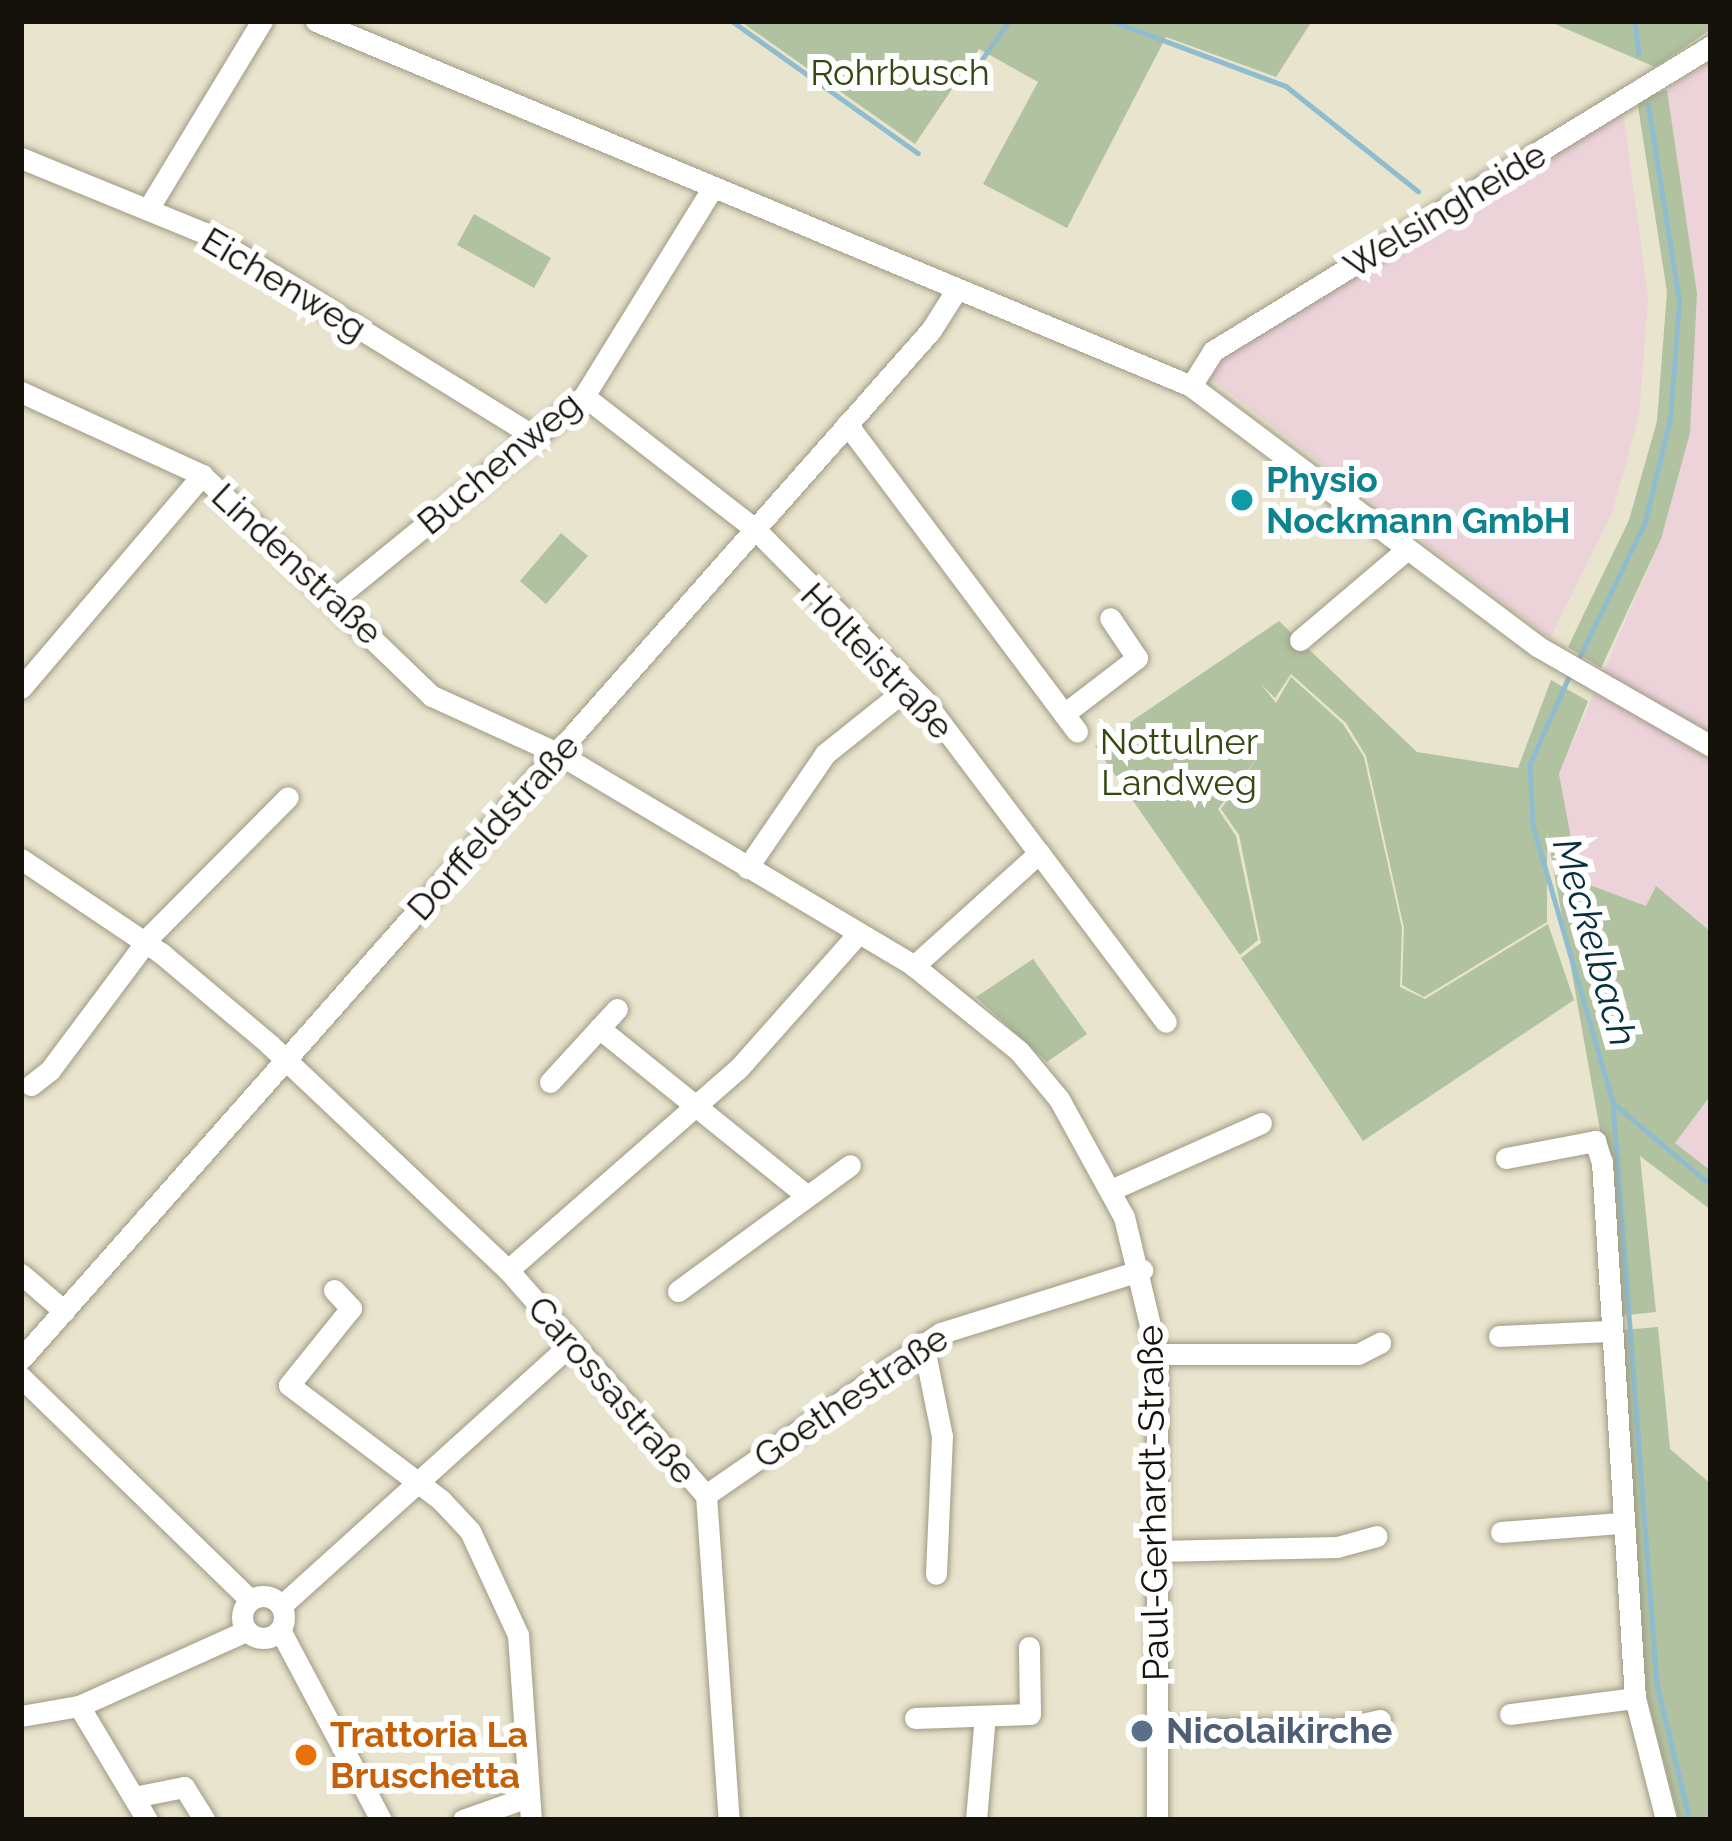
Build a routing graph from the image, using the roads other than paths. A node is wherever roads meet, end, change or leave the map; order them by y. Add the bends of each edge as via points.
1 (262, 21) edge
2 (316, 21) edge
3 (1711, 46) edge
4 (21, 158) edge
5 (713, 187) junction
6 (148, 209) junction
7 (957, 289) junction
8 (1191, 386) junction
9 (21, 392) edge
10 (584, 396) junction
11 (847, 424) junction
12 (534, 436) junction
13 (202, 475) junction
14 (755, 529) junction
15 (1406, 550) junction
16 (337, 597) junction
17 (1110, 617) dead end
18 (1300, 640) dead end
19 (910, 686) junction
20 (21, 688) edge
21 (1711, 746) edge
22 (559, 754) junction
23 (288, 797) dead end
24 (1039, 853) junction
25 (21, 859) edge
26 (747, 868) junction
27 (856, 936) junction
28 (147, 946) junction
29 (914, 966) junction
30 (616, 1009) dead end
31 (1166, 1022) dead end
32 (599, 1028) junction
33 (284, 1060) junction
34 (550, 1082) dead end
35 (31, 1084) dead end
36 (699, 1105) junction
37 (1262, 1123) dead end
38 (1506, 1158) dead end
39 (850, 1165) dead end
40 (1113, 1189) junction
41 (806, 1195) junction
42 (508, 1270) junction
43 (1142, 1270) junction
44 (21, 1274) edge
45 (334, 1290) dead end
46 (678, 1291) dead end
47 (64, 1311) junction
48 (1609, 1331) junction
49 (1499, 1336) dead end
50 (923, 1343) junction
51 (1380, 1343) dead end
52 (569, 1346) junction
53 (1157, 1354) junction
54 (21, 1359) edge
55 (21, 1377) edge
56 (417, 1488) junction
57 (706, 1495) junction
58 (1620, 1523) junction
59 (1501, 1532) dead end
60 (1378, 1536) dead end
61 (1157, 1551) junction
62 (936, 1574) dead end
63 (250, 1600) junction
64 (281, 1606) junction
65 (246, 1630) junction
66 (280, 1630) junction
67 (1029, 1647) dead end
68 (1635, 1698) junction
69 (79, 1706) junction
70 (1510, 1714) dead end
71 (21, 1716) edge
72 (985, 1716) junction
73 (915, 1718) dead end
74 (1380, 1720) dead end
75 (1157, 1730) junction
76 (134, 1797) junction
77 (528, 1809) edge
78 (147, 1820) edge
79 (205, 1820) edge
80 (381, 1820) edge
81 (463, 1820) edge
82 (729, 1820) edge
83 (976, 1820) edge
84 (1157, 1820) edge
85 (1666, 1820) edge

1 - 6 street
2 - 5 street
3 - 8 street, Welsingheide via 1213,351
4 - 6 street, Eichenweg
5 - 7 street
5 - 10 street, Buchenweg
6 - 12 street, Eichenweg via 205,233
7 - 8 street
7 - 11 street, Dorffeldstraße
8 - 15 street
9 - 13 street, Lindenstraße
10 - 12 street, Buchenweg
10 - 14 street
11 - 14 street, Dorffeldstraße
11 - 17 street via 1070,723 1137,658
12 - 16 street, Buchenweg
13 - 16 street, Lindenstraße
13 - 20 street
14 - 19 street, Holteistraße
14 - 22 street, Dorffeldstraße
15 - 18 street
15 - 21 street via 1561,661
16 - 22 street, Lindenstraße via 432,696
19 - 24 street, Holteistraße
19 - 26 street via 825,754
22 - 26 street, Paul-Gerhardt-Straße
22 - 33 street, Dorffeldstraße
23 - 28 street
24 - 29 street
24 - 31 street, Holteistraße
25 - 28 street, Carossastraße
26 - 27 street, Paul-Gerhardt-Straße
27 - 29 street, Paul-Gerhardt-Straße
27 - 36 street
28 - 33 street, Carossastraße
28 - 35 street
29 - 40 street, Paul-Gerhardt-Straße via 1019,1051 1079,1127
30 - 32 street
32 - 34 street
32 - 36 street
33 - 42 street, Carossastraße
33 - 47 street, Dorffeldstraße
36 - 41 street
36 - 42 street
37 - 40 street
38 - 48 street via 1594,1142 1613,1295
39 - 41 street
40 - 43 street, Paul-Gerhardt-Straße
41 - 46 street
42 - 52 street, Carossastraße
43 - 50 street, Goethestraße via 971,1320
43 - 53 street, Paul-Gerhardt-Straße
44 - 47 street
45 - 56 street via 351,1308 289,1385
47 - 54 street, Dorffeldstraße
48 - 49 street
48 - 58 street
50 - 57 street, Goethestraße
50 - 62 street via 942,1436
51 - 53 street via 1358,1354
52 - 56 street
52 - 57 street, Carossastraße
53 - 61 street, Paul-Gerhardt-Straße
55 - 63 street
56 - 64 street
56 - 77 street via 470,1531 518,1635
57 - 82 street, Carossastraße
58 - 59 street
58 - 68 street
60 - 61 street via 1337,1547
61 - 75 street, Paul-Gerhardt-Straße
63 - 64 street via 266,1596
63 - 65 street via 242,1613
64 - 66 street
65 - 66 street via 262,1638
65 - 69 street
66 - 80 street
67 - 72 street via 1030,1714
68 - 70 street
68 - 85 street
69 - 71 street
69 - 76 street
72 - 73 street
72 - 83 street
74 - 75 street via 1339,1729
75 - 84 street, Paul-Gerhardt-Straße
76 - 78 street
76 - 79 street via 184,1787
77 - 81 street

